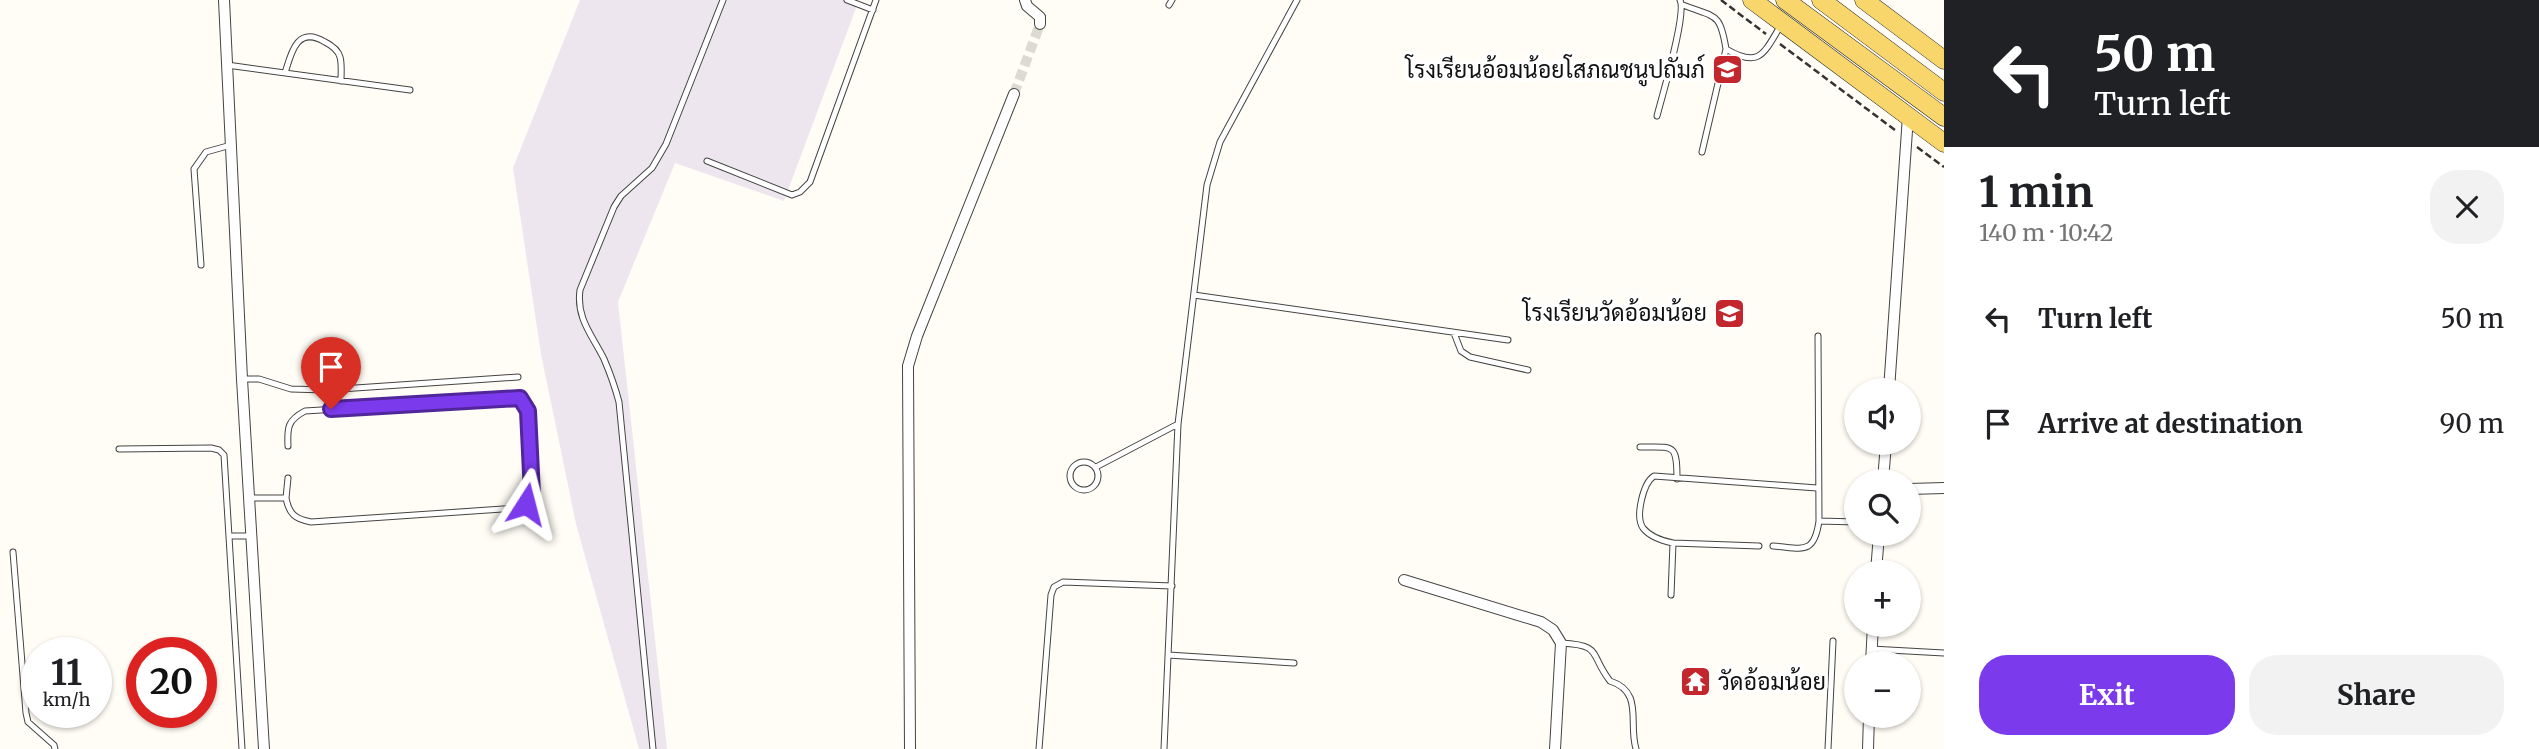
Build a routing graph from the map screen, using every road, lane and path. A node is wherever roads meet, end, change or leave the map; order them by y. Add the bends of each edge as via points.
1 (224, 0) edge
2 (723, 0) edge
3 (848, 0) edge
4 (876, 0) edge
5 (1025, 0) edge
6 (1297, 0) edge
7 (1721, 0) edge
8 (1752, 0) edge
9 (1785, 0) edge
10 (1821, 0) edge
11 (1864, 0) edge
12 (1682, 3) edge
13 (873, 10) junction
14 (1782, 22) junction
15 (1040, 24) dead end
16 (1773, 38) junction
17 (1726, 49) junction
18 (1944, 60) edge
19 (227, 65) junction
20 (285, 73) junction
21 (341, 80) junction
22 (410, 90) dead end
23 (1944, 92) edge
24 (1014, 94) tunnel mouth
25 (1657, 116) dead end
26 (1908, 116) junction
27 (1944, 117) edge
28 (1907, 139) junction
29 (1944, 143) edge
30 (231, 145) junction
31 (1702, 152) dead end
32 (707, 161) dead end
33 (1944, 167) edge
34 (201, 265) dead end
35 (1194, 295) junction
36 (1454, 332) junction
37 (1818, 336) dead end
38 (1508, 340) dead end
39 (1528, 370) dead end
40 (518, 377) dead end
41 (1890, 378) edge
42 (242, 379) junction
43 (1178, 424) junction
44 (288, 446) dead end
45 (1640, 447) dead end
46 (119, 449) dead end
47 (1096, 467) junction
48 (288, 478) dead end
49 (1677, 479) junction
50 (1817, 488) junction
51 (1944, 488) edge
52 (1921, 489) edge
53 (249, 498) junction
54 (286, 498) junction
55 (1818, 521) junction
56 (1844, 522) edge
57 (229, 536) junction
58 (251, 536) junction
59 (1673, 543) junction
60 (1759, 546) dead end
61 (1773, 546) dead end
62 (13, 552) dead end
63 (1404, 580) dead end
64 (1171, 586) junction
65 (1671, 595) dead end
66 (1872, 637) edge
67 (1833, 641) dead end
68 (1561, 643) junction
69 (1871, 649) joint
70 (1944, 653) edge
71 (1168, 656) junction
72 (1294, 663) dead end
73 (1869, 728) edge
74 (55, 749) edge
75 (242, 749) edge
76 (264, 749) edge
77 (653, 749) edge
78 (910, 749) edge
79 (1039, 749) edge
80 (1164, 749) edge
81 (1555, 749) edge
82 (1636, 749) edge
83 (1828, 749) edge
84 (1868, 749) edge

1 - 19 street
2 - 77 lane via 666,144 652,167 614,208 578,304 611,373 619,402
3 - 13 lane
4 - 13 lane
5 - 15 street via 1040,17
6 - 35 lane via 1220,142 1207,185
7 - 16 path
8 - 14 main road
9 - 27 main road
10 - 23 main road
11 - 18 main road
12 - 17 lane via 1717,18
12 - 25 lane
13 - 32 lane via 810,182 800,192 792,195
14 - 16 lane
14 - 26 main road
16 - 17 lane via 1765,51 1748,60
16 - 28 path
17 - 31 lane
19 - 20 lane
19 - 30 street
20 - 21 lane
20 - 21 lane via 292,49 309,36 333,47 340,56
21 - 22 lane
24 - 78 street via 908,366
26 - 28 street
26 - 29 main road
28 - 33 path
28 - 41 street
30 - 34 lane via 206,152 194,169
30 - 42 street
35 - 36 lane
35 - 43 lane
36 - 38 lane
36 - 39 lane via 1469,358
37 - 50 lane
40 - 42 lane via 326,390
42 - 53 street
43 - 47 lane
43 - 64 lane
44 - 54 lane via 287,426 305,411 520,398 528,411 532,494 519,508 311,522 288,511
45 - 49 lane via 1674,451
46 - 57 lane via 219,450 226,461
47 - 47 lane via 1099,478 1093,487 1082,490 1073,484 1070,473 1076,464 1087,461
48 - 54 lane
49 - 50 lane
49 - 59 lane via 1654,476 1648,480 1640,520 1660,541
50 - 55 lane
51 - 52 street
53 - 54 lane
53 - 58 street
55 - 56 lane
55 - 61 lane via 1817,537 1807,548
57 - 58 lane
57 - 75 lane
58 - 76 street
59 - 60 lane
59 - 65 lane
62 - 74 lane via 26,713 28,722
63 - 68 street via 1541,622
64 - 71 lane
64 - 79 lane via 1063,582 1054,587
66 - 69 street
67 - 83 lane
68 - 81 street
68 - 82 lane via 1583,644 1593,650 1611,681 1628,691
69 - 70 lane
71 - 72 lane
71 - 80 lane
73 - 84 street

